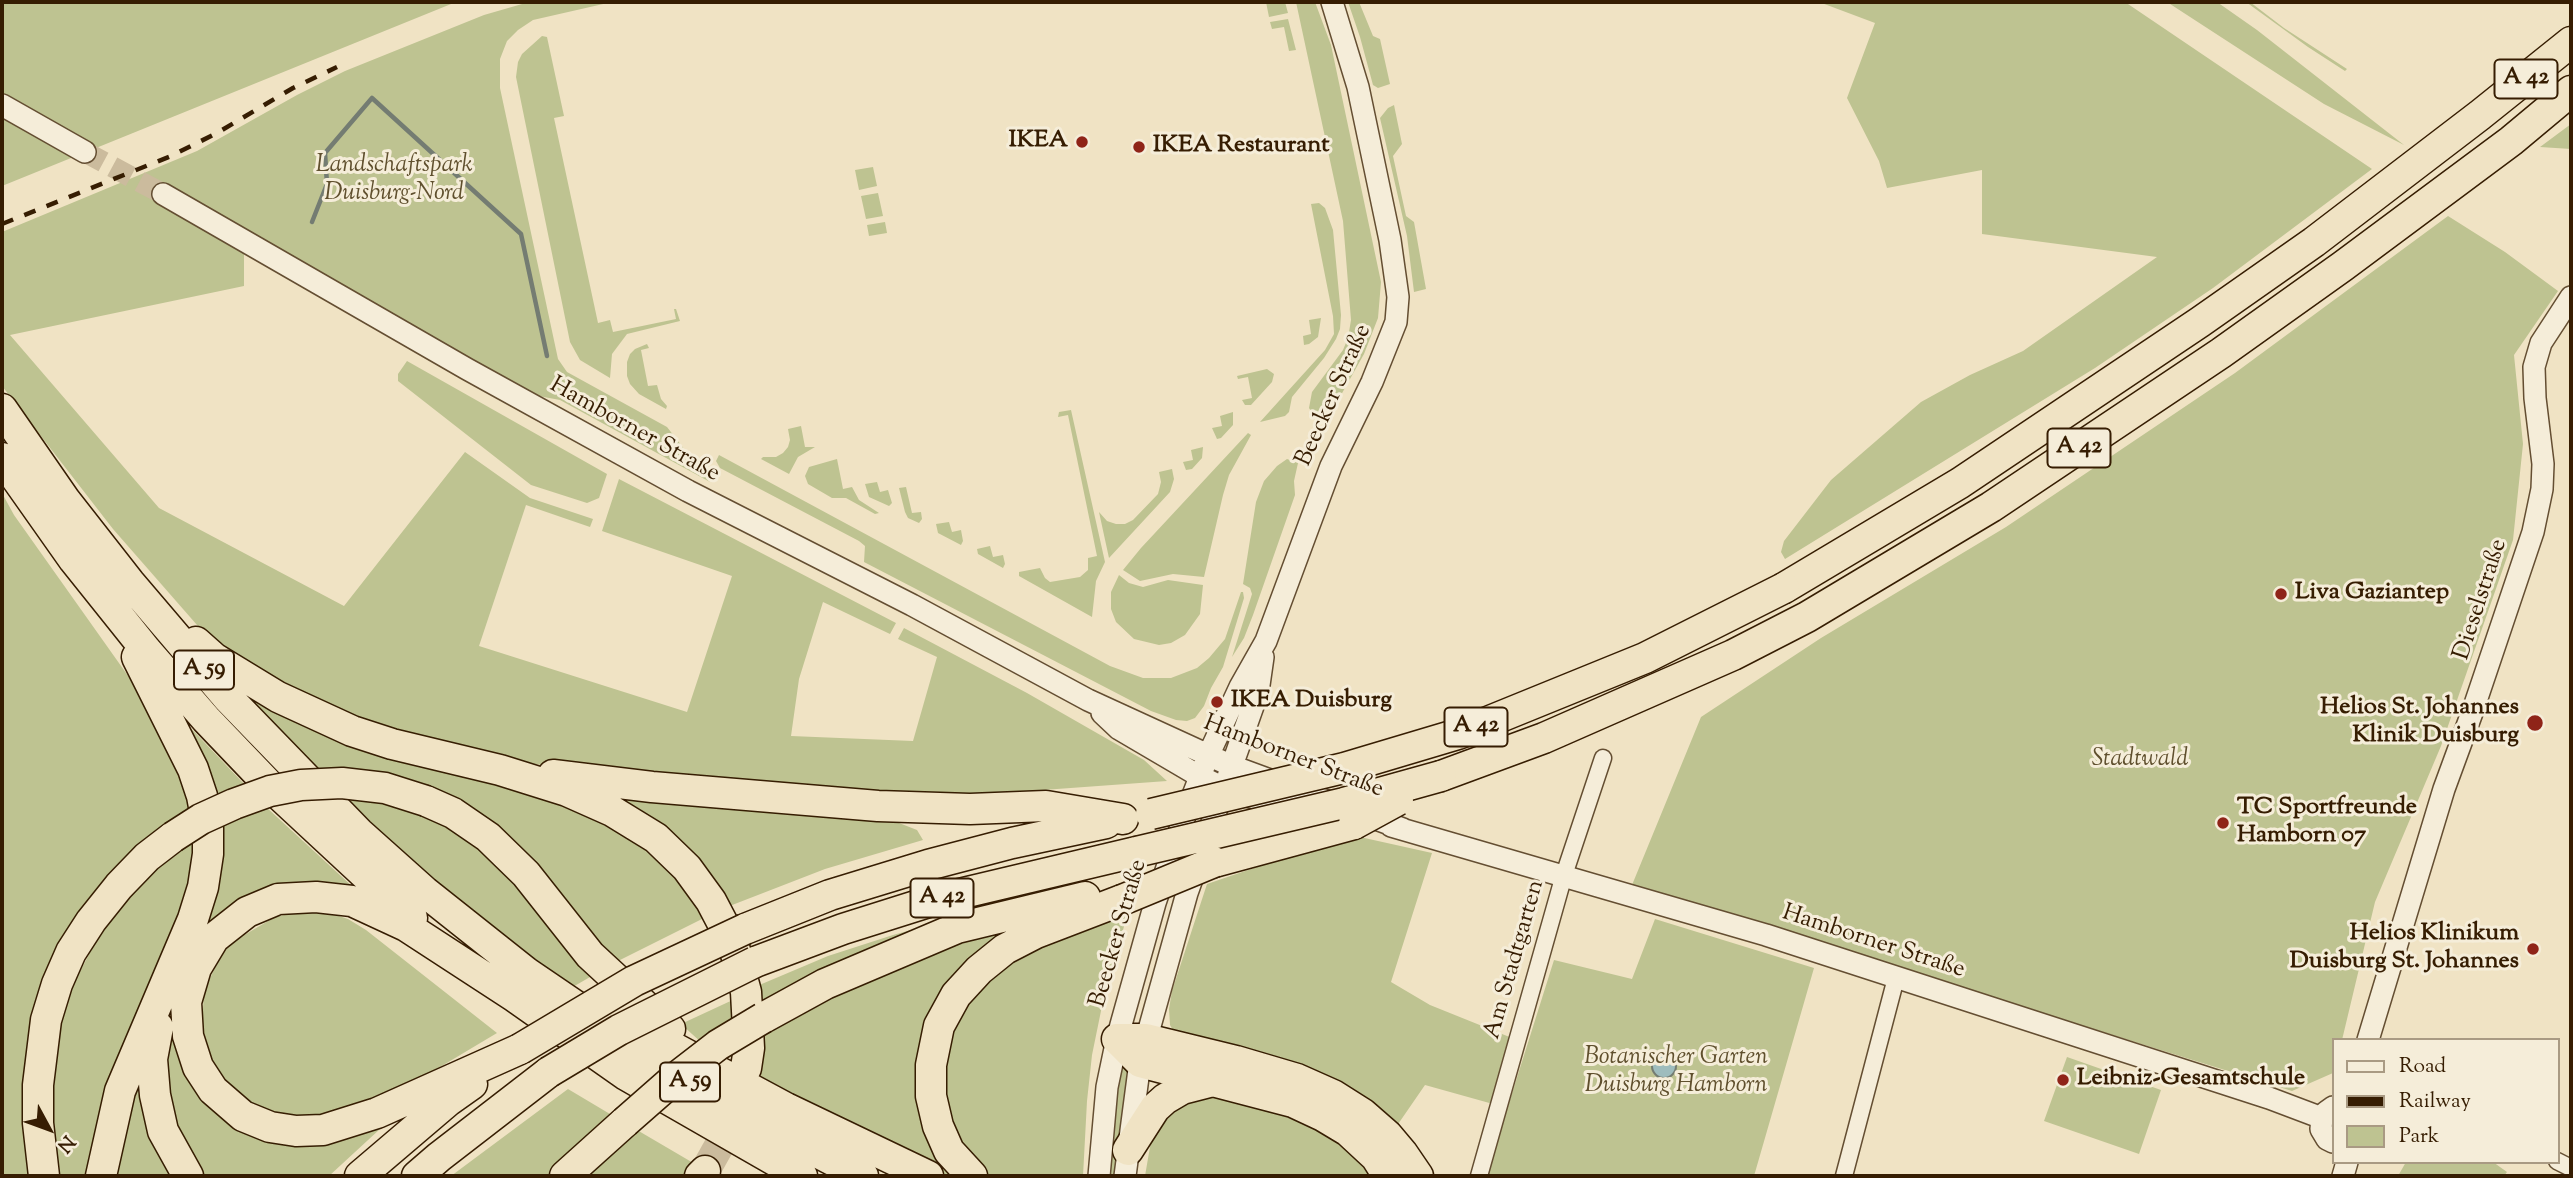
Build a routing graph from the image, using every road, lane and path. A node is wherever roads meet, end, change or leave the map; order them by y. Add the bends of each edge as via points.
1 (1332, 2) edge
2 (2571, 42) edge
3 (2571, 91) edge
4 (2, 105) edge
5 (86, 152) tunnel mouth
6 (163, 194) tunnel mouth
7 (2568, 301) edge
8 (2, 409) edge
9 (2, 458) edge
10 (118, 591) junction
11 (1266, 641) junction
12 (1088, 700) junction
13 (1208, 756) junction
14 (1603, 758) dead end
15 (1232, 766) junction
16 (500, 770) junction
17 (1199, 776) junction
18 (1441, 776) junction
19 (1224, 788) junction
20 (1137, 817) junction
21 (1403, 829) junction
22 (1564, 875) junction
23 (1125, 893) junction
24 (1896, 978) junction
25 (521, 985) junction
26 (164, 988) junction
27 (2369, 1038) edge
28 (1134, 1047) junction
29 (520, 1049) junction
30 (715, 1068) junction
31 (746, 1068) dead end
32 (1213, 1081) junction
33 (2328, 1112) edge
34 (689, 1113) junction
35 (2332, 1142) edge
36 (1127, 1163) edge
37 (44, 1176) edge
38 (101, 1176) edge
39 (188, 1176) edge
40 (360, 1176) edge
41 (417, 1176) edge
42 (565, 1176) edge
43 (775, 1176) edge
44 (802, 1176) edge
45 (863, 1176) edge
46 (928, 1176) edge
47 (972, 1176) edge
48 (1100, 1176) edge
49 (1388, 1176) edge
50 (1418, 1176) edge
51 (1479, 1176) edge
52 (1844, 1176) edge

1 - 11 street, Beecker Straße via 1358,87 1383,204 1396,271 1396,322 1331,466
2 - 20 highway, A 42, bridge via 2314,242 2200,322 1960,483 1784,588 1645,658 1458,734 1344,768
3 - 18 highway, A 42 via 2343,266 1991,507 1807,617 1734,655 1556,733
4 - 5 street
6 - 12 street, Hamborner Straße via 688,491
7 - 27 street, Dieselstraße via 2540,343 2534,368 2543,464 2533,532 2444,789
8 - 10 highway, A 59 via 65,500
9 - 10 highway, A 59 via 51,529
10 - 16 highway via 214,658 278,696 352,731
10 - 25 highway, A 59 via 359,833
10 - 26 highway via 150,681 193,769 208,828 203,887
11 - 13 street, Beecker Straße
11 - 15 street, Beecker Straße via 1258,692
12 - 13 street, Hamborner Straße
12 - 17 street, Hamborner Straße via 1119,729
13 - 15 street, Hamborner Straße
13 - 17 street, Beecker Straße
14 - 22 street, Am Stadtgarten
15 - 19 street, Beecker Straße
15 - 21 street, Hamborner Straße
16 - 20 highway via 878,806 1046,806
16 - 31 highway via 612,811 656,838 687,868 733,943 746,992
17 - 19 street, Hamborner Straße
17 - 28 street, Beecker Straße via 1155,903
18 - 23 highway, bridge via 1354,824 1214,862
18 - 41 highway, A 42, bridge via 938,899 755,962 619,1030 549,1072
19 - 21 street, Hamborner Straße
19 - 28 street, Beecker Straße
20 - 29 highway, A 42, bridge via 1012,843 830,895 634,981
21 - 22 street, Hamborner Straße
22 - 24 street, Hamborner Straße
22 - 51 street, Am Stadtgarten
23 - 42 highway, bridge via 957,928 825,984 718,1045
23 - 47 highway via 1005,949 956,995 939,1026 931,1065 937,1126 949,1152
24 - 33 street, Hamborner Straße via 2234,1087
24 - 52 street
25 - 29 highway via 376,911 352,901 316,897 278,899 247,912 214,938 195,968 186,1002 188,1036 198,1067 213,1090 243,1116 296,1131 323,1130 377,1113
25 - 30 highway
25 - 34 highway, A 59 via 626,1075
25 - 45 highway, A 59 via 732,1108
26 - 38 highway via 120,1090
26 - 39 highway via 152,1059 155,1096 163,1131
28 - 32 highway
28 - 36 street, Beecker Straße
28 - 48 street, Beecker Straße via 1107,1087
28 - 50 highway via 1236,1061 1333,1095 1387,1135
29 - 40 highway, A 42 via 448,1101
30 - 37 highway, bridge via 590,955 526,874 488,837 453,813 384,788 301,785 234,804 173,837 147,857 105,903 71,953 46,1020 38,1085
30 - 46 highway via 786,1108
32 - 36 highway via 1182,1089 1155,1108
32 - 49 highway via 1293,1102 1323,1115 1376,1157
33 - 35 street via 2321,1129
34 - 43 highway via 706,1134
34 - 44 highway, A 59

